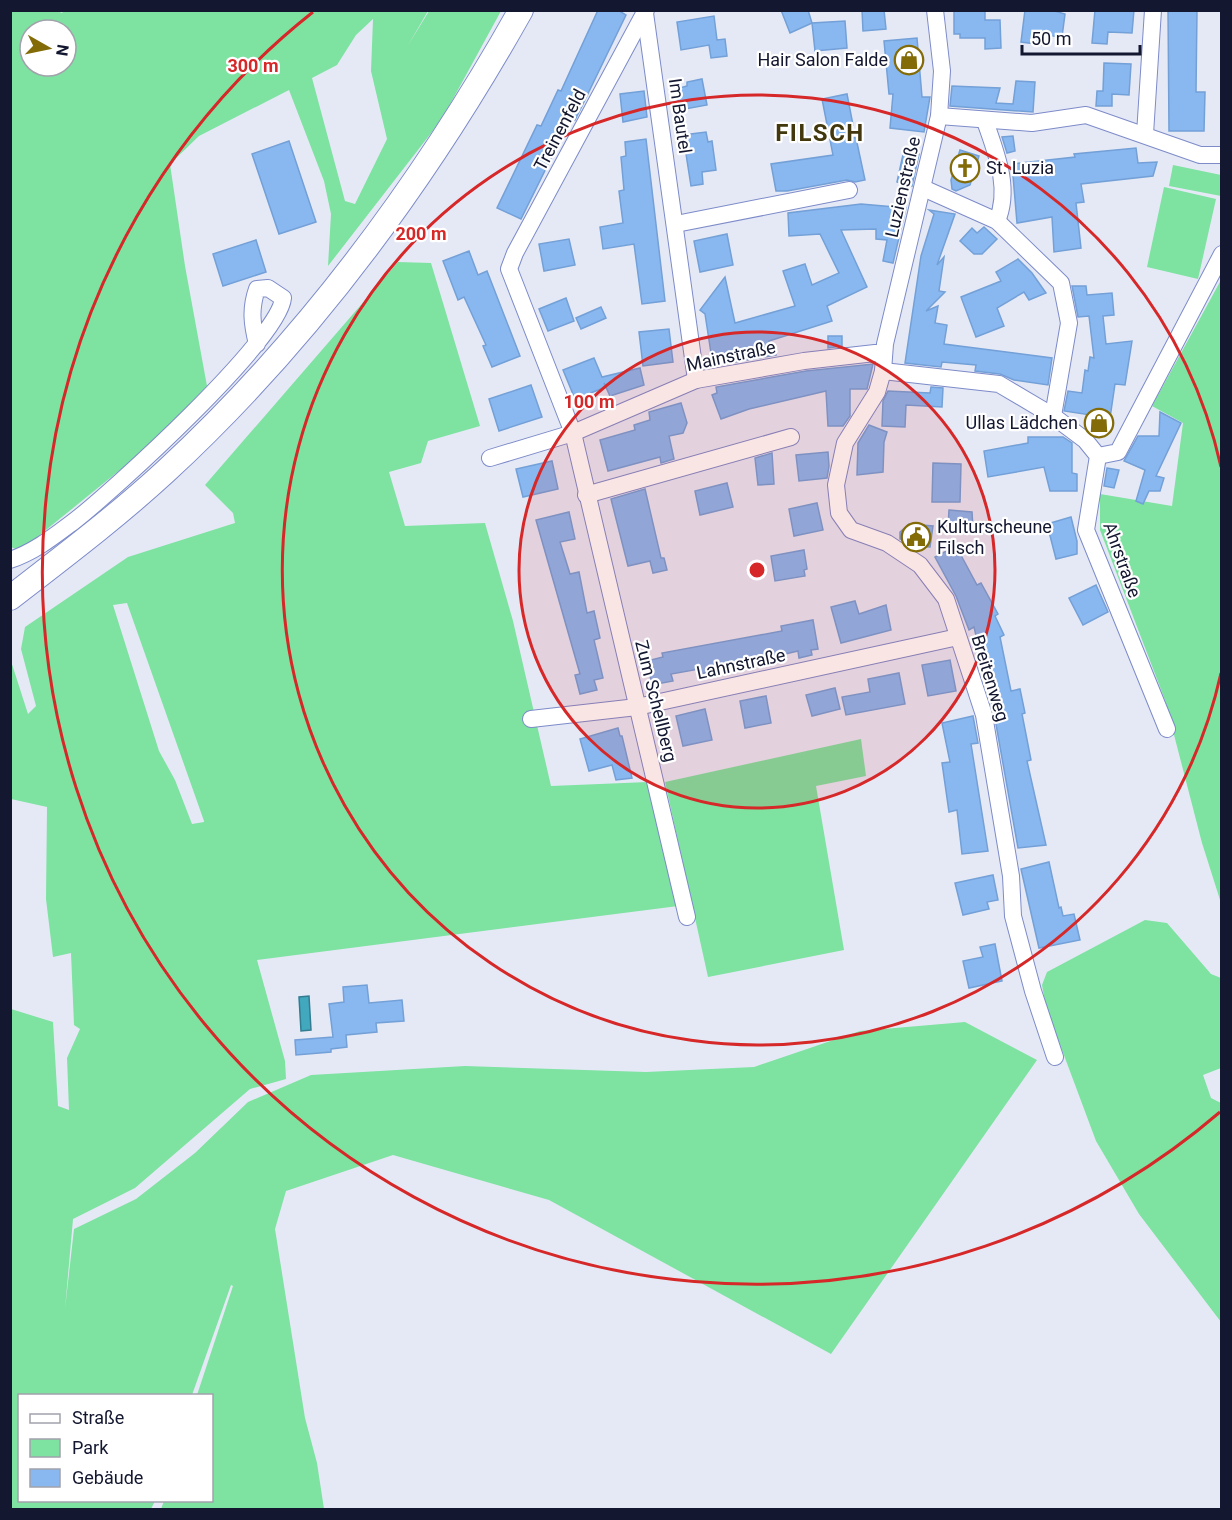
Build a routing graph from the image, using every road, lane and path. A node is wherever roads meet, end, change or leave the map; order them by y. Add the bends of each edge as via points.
1 (521, 10) edge
2 (935, 10) edge
3 (1153, 10) edge
4 (645, 12) edge
5 (939, 116) junction
6 (985, 121) junction
7 (1147, 126) junction
8 (1221, 155) edge
9 (923, 188) junction
10 (849, 190) dead end
11 (997, 221) junction
12 (676, 224) junction
13 (1221, 254) edge
14 (509, 269) joint
15 (257, 344) dead end
16 (884, 363) junction
17 (696, 380) junction
18 (1053, 416) junction
19 (573, 433) junction
20 (791, 437) dead end
21 (1098, 456) junction
22 (490, 458) dead end
23 (586, 495) junction
24 (10, 560) edge
25 (10, 598) edge
26 (958, 637) junction
27 (637, 707) junction
28 (531, 719) dead end
29 (1167, 729) dead end
30 (687, 917) dead end
31 (1055, 1057) dead end

1 - 25 main road via 423,168 354,264 267,366 165,471 88,538
2 - 5 street, Luzienstraße via 942,71
3 - 7 street
4 - 12 street, Im Bautel
4 - 14 street, Treinenfeld
5 - 6 street
5 - 9 street, Luzienstraße
6 - 7 street via 1032,123 1086,115
6 - 11 street via 1001,171 1002,208
7 - 8 street via 1200,155
9 - 11 street
9 - 16 street, Luzienstraße
10 - 12 street
11 - 18 street via 1061,283 1069,323
12 - 17 street, Im Bautel
13 - 21 street via 1118,452
14 - 19 street, Zum Schellberg
15 - 24 street via 126,476 44,543
16 - 17 street, Mainstraße via 875,353
16 - 18 street via 999,384
16 - 26 street, Breitenweg via 877,392 845,443 836,485 839,513 851,530 887,543 920,565 946,599
17 - 19 street, Mainstraße
18 - 21 street via 1085,440
19 - 22 street, Mainstraße
19 - 23 street, Zum Schellberg
20 - 23 street
21 - 29 street, Ahrstraße via 1086,530
23 - 27 street, Zum Schellberg
26 - 27 street, Lahnstraße
26 - 31 street, Breitenweg via 984,715 1011,876 1013,916
27 - 28 street, Lahnstraße
27 - 30 street, Zum Schellberg

